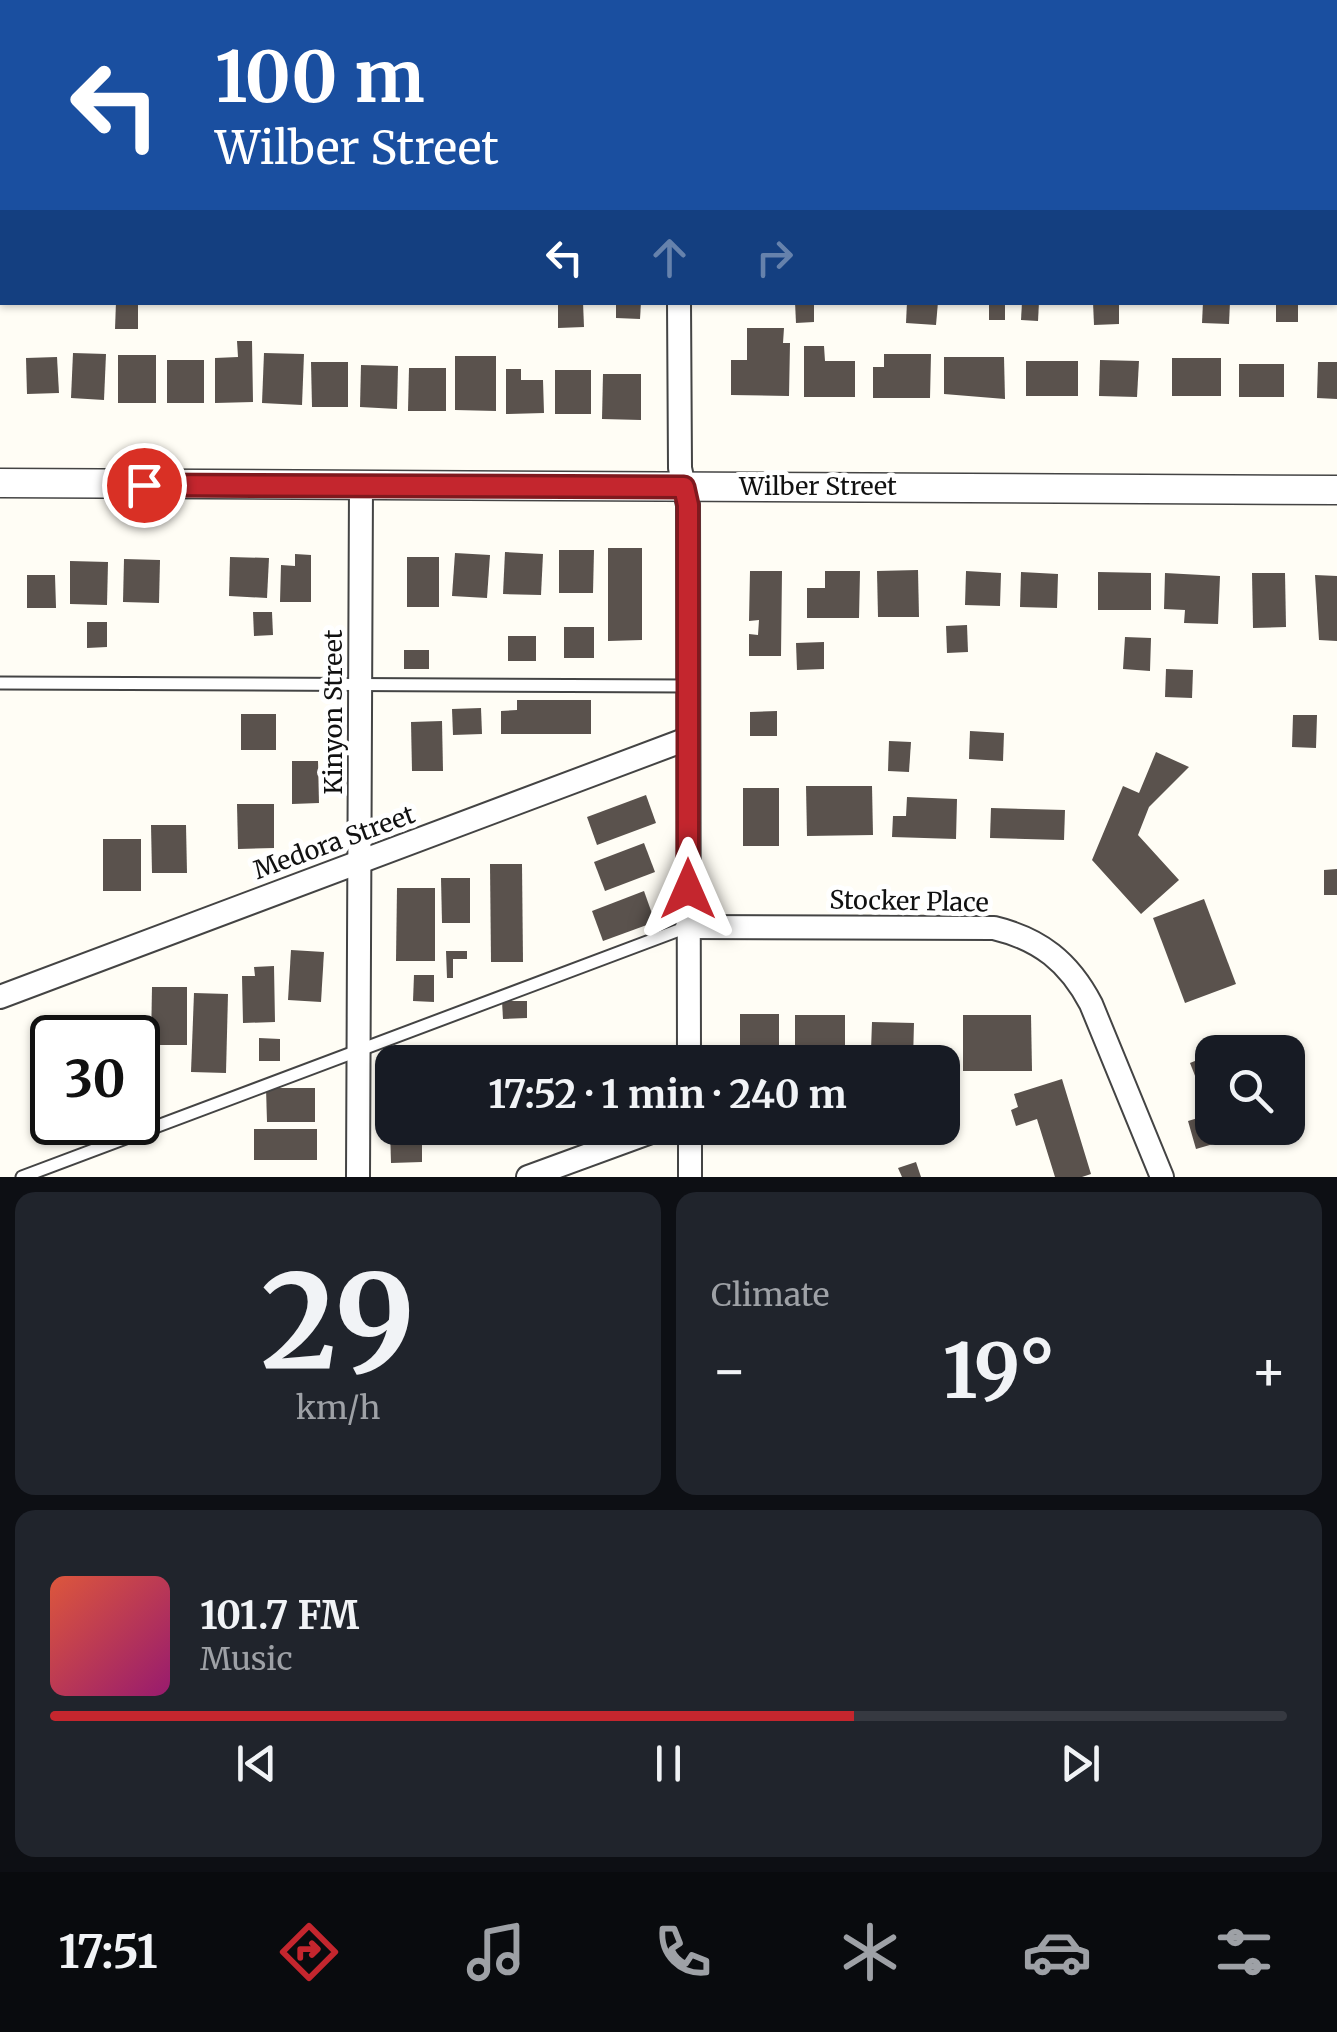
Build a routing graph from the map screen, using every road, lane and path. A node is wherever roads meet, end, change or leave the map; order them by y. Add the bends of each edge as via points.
1 (679, 305) edge
2 (0, 484) edge
3 (361, 487) junction
4 (684, 487) junction
5 (1337, 490) edge
6 (0, 683) edge
7 (361, 684) junction
8 (688, 686) junction
9 (687, 739) junction
10 (360, 862) junction
11 (688, 926) junction
12 (0, 997) edge
13 (689, 1045) edge
14 (358, 1049) junction
15 (616, 1145) edge
16 (690, 1145) edge
17 (22, 1177) edge
18 (358, 1177) edge
19 (528, 1177) edge
20 (690, 1177) edge
21 (1162, 1177) edge

1 - 4 street
2 - 3 street, Wilber Street
3 - 4 street, Wilber Street
3 - 7 street, Kinyon Street
4 - 5 street, Wilber Street
4 - 8 street
6 - 7 lane
7 - 8 lane
7 - 10 street, Kinyon Street
8 - 9 street
9 - 10 street, Medora Street
9 - 11 street
10 - 12 street, Medora Street
10 - 14 street, Kinyon Street
11 - 13 street
11 - 14 lane
11 - 21 street, Stocker Place via 994,928 1042,945 1077,978 1091,1004
14 - 17 lane
14 - 18 street, Kinyon Street
15 - 19 street
16 - 20 street

